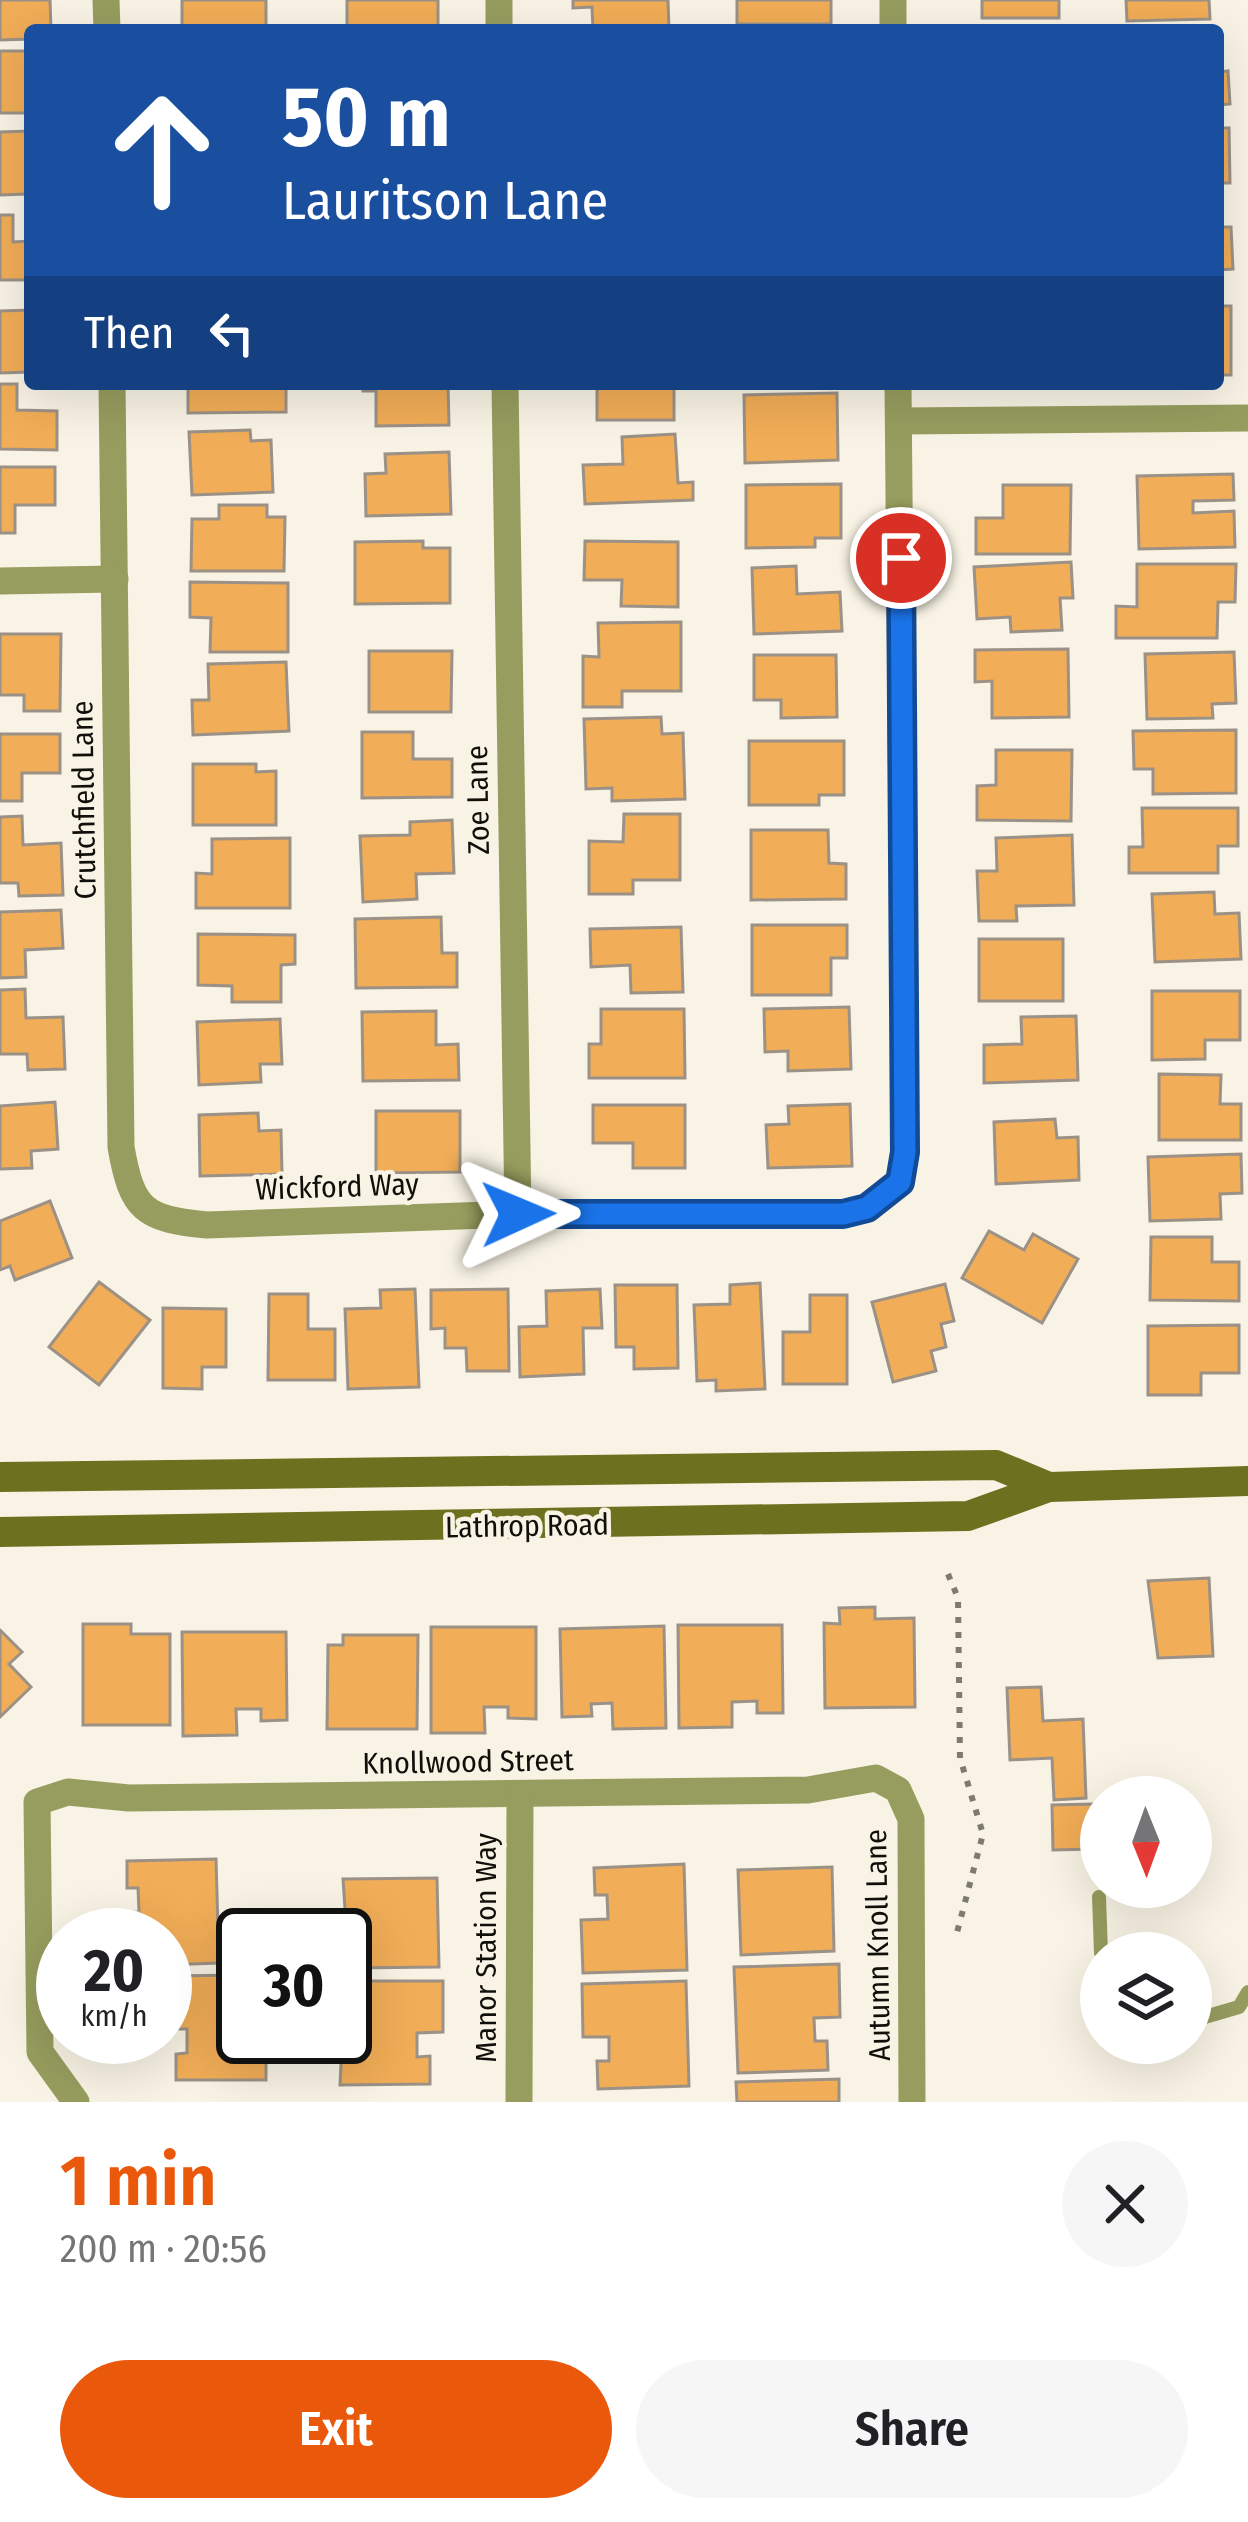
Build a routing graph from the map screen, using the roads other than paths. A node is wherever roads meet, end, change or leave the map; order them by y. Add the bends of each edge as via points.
1 (112, 390) edge
2 (505, 390) edge
3 (898, 390) edge
4 (1248, 418) edge
5 (900, 421) junction
6 (115, 579) junction
7 (0, 581) edge
8 (143, 1209) joint
9 (518, 1214) junction
10 (0, 1477) edge
11 (1248, 1481) edge
12 (1049, 1487) junction
13 (0, 1532) edge
14 (898, 1790) joint
15 (520, 1795) junction
16 (1248, 1992) edge
17 (1212, 2014) edge
18 (76, 2102) edge
19 (519, 2102) edge
20 (912, 2102) edge

1 - 6 street, Crutchfield Lane
2 - 9 street, Zoe Lane
3 - 5 street
4 - 5 street
5 - 9 street, Wickford Way via 900,1182 867,1208 843,1214
6 - 7 street
6 - 8 street, Crutchfield Lane via 121,1147 128,1189
8 - 9 street, Wickford Way via 166,1221 207,1225
10 - 12 main road, Lathrop Road via 996,1465
11 - 12 main road, Lathrop Road
12 - 13 main road, Lathrop Road via 968,1516
14 - 15 street, Knollwood Street via 876,1778 808,1790
14 - 20 street, Autumn Knoll Lane via 915,1832
15 - 18 street, Knollwood Street via 50,1793 37,1802 40,2051
15 - 19 street, Manor Station Way
16 - 17 lane via 1239,2007

